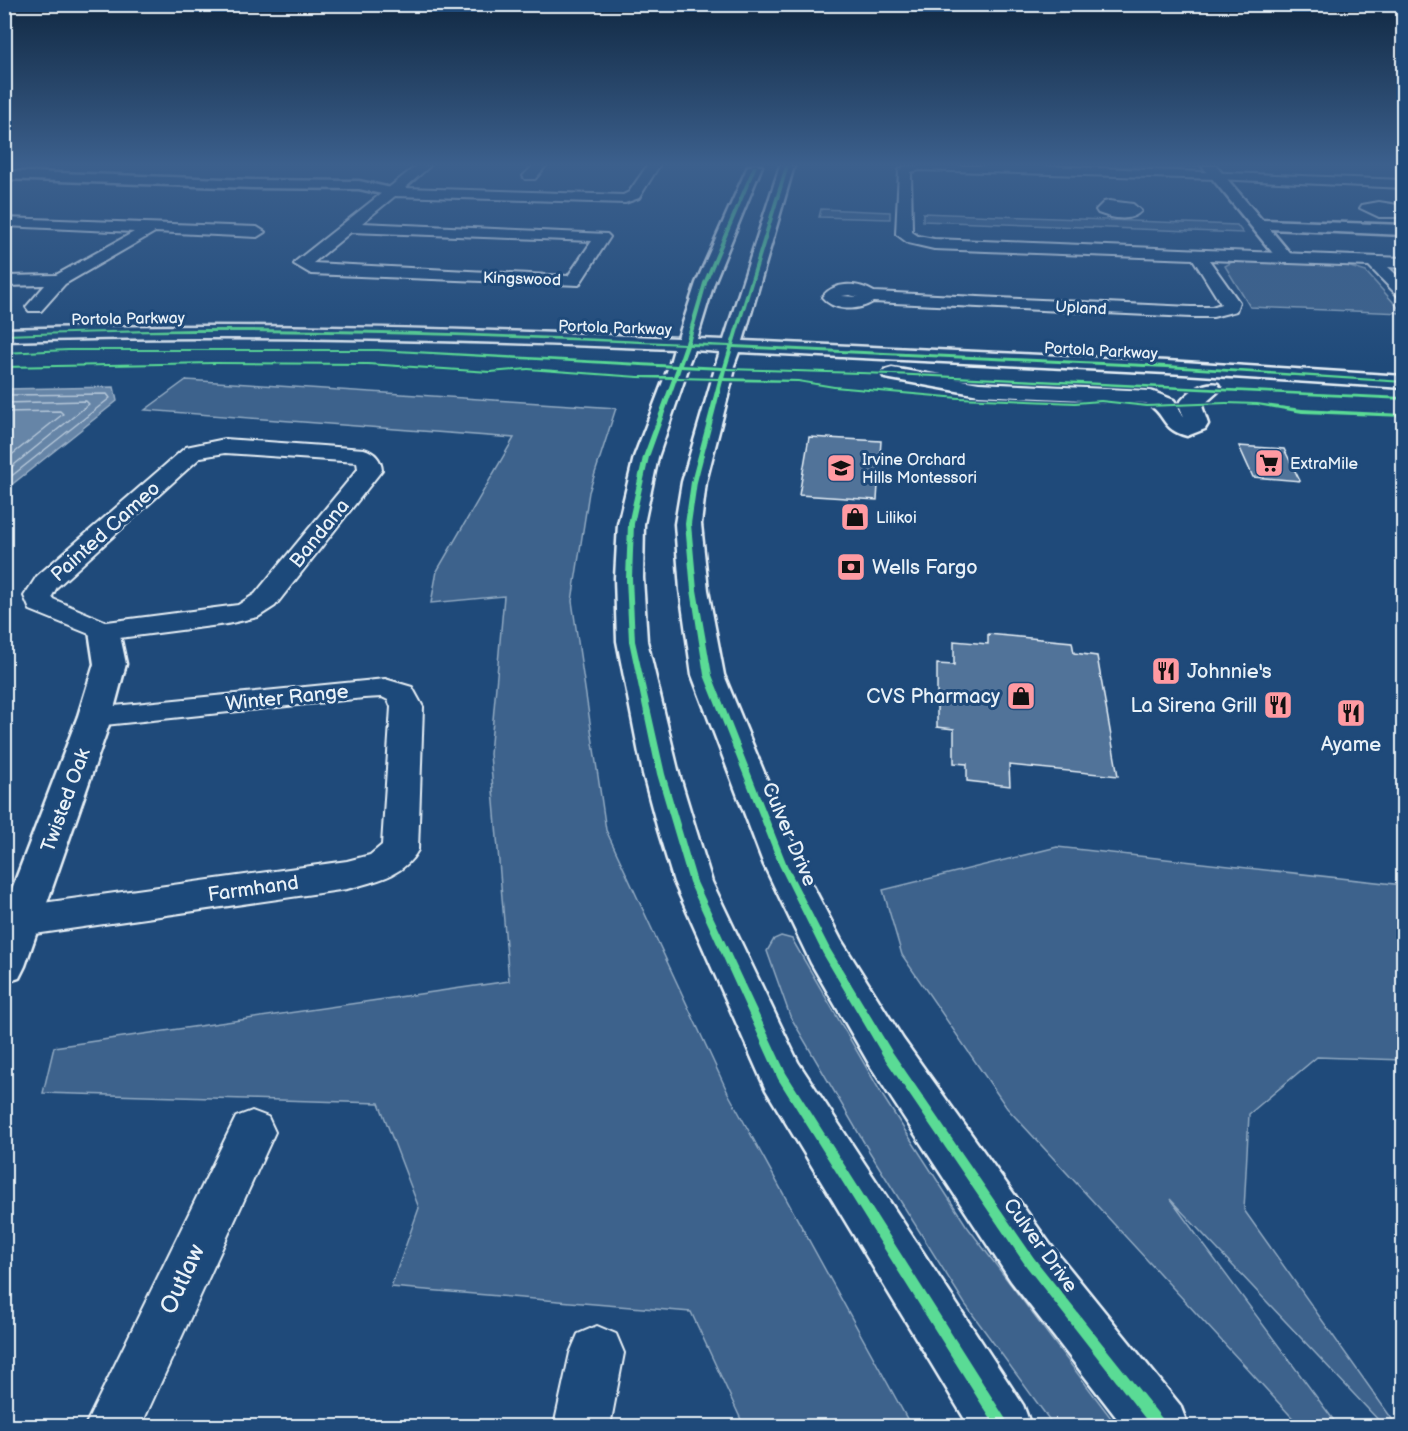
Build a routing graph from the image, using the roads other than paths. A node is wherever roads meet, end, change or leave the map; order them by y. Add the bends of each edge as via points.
1 (144, 233) edge
2 (340, 233) edge
3 (494, 233) edge
4 (726, 233) edge
5 (767, 233) edge
6 (906, 233) edge
7 (1265, 233) edge
8 (1198, 255) junction
9 (1286, 258) junction
10 (1374, 262) junction
11 (1404, 263) edge
12 (4, 280) edge
13 (59, 280) junction
14 (1404, 292) edge
15 (869, 297) dead end
16 (35, 307) dead end
17 (4, 335) edge
18 (687, 344) junction
19 (732, 346) junction
20 (4, 352) edge
21 (679, 366) junction
22 (725, 369) junction
23 (892, 374) junction
24 (1404, 382) edge
25 (1210, 390) junction
26 (1404, 399) edge
27 (210, 448) joint
28 (104, 631) junction
29 (95, 716) junction
30 (405, 771) joint
31 (21, 921) junction
32 (4, 966) edge
33 (252, 1132) dead end
34 (597, 1353) dead end
35 (113, 1426) edge
36 (582, 1426) edge
37 (1002, 1426) edge
38 (1159, 1426) edge

1 - 13 street
2 - 3 street, Kingswood via 302,264 311,269 573,280 602,237
4 - 18 main road via 705,283
5 - 19 main road, Culver Drive
6 - 8 street via 926,243
7 - 9 main road
8 - 9 street
8 - 15 street, Upland via 1230,302 1225,310 1191,312
9 - 10 street
10 - 11 street
10 - 14 street
12 - 13 street
13 - 16 street
17 - 18 main road, Portola Parkway via 242,330
18 - 19 main road, Portola Parkway
18 - 21 main road
19 - 22 main road, Culver Drive
19 - 24 main road, Portola Parkway
20 - 21 main road, Portola Parkway via 378,350
21 - 22 main road, Portola Parkway
21 - 37 main road via 646,457 631,524 629,578 632,640 661,774 683,851 693,882 782,1076
22 - 23 main road, Portola Parkway
22 - 38 main road, Culver Drive via 702,446 688,524 694,590 708,675 783,865 825,951 887,1053 1030,1262
23 - 25 main road, Portola Parkway
23 - 25 main road via 979,389 1151,397 1166,405 1174,423 1187,429 1197,424 1190,404
25 - 26 main road, Portola Parkway
27 - 28 street, Painted Cameo via 194,452 184,460 47,582 38,596 40,604
27 - 28 street, Bandana via 349,453 364,456 370,470 265,600 248,611
28 - 29 main road, Twisted Oak via 110,664
29 - 30 street, Winter Range via 385,688 401,694 407,707
29 - 31 main road, Twisted Oak
30 - 31 street, Farmhand via 400,850 382,865 347,875
31 - 32 main road, Twisted Oak
33 - 35 street, Outlaw
34 - 36 street

